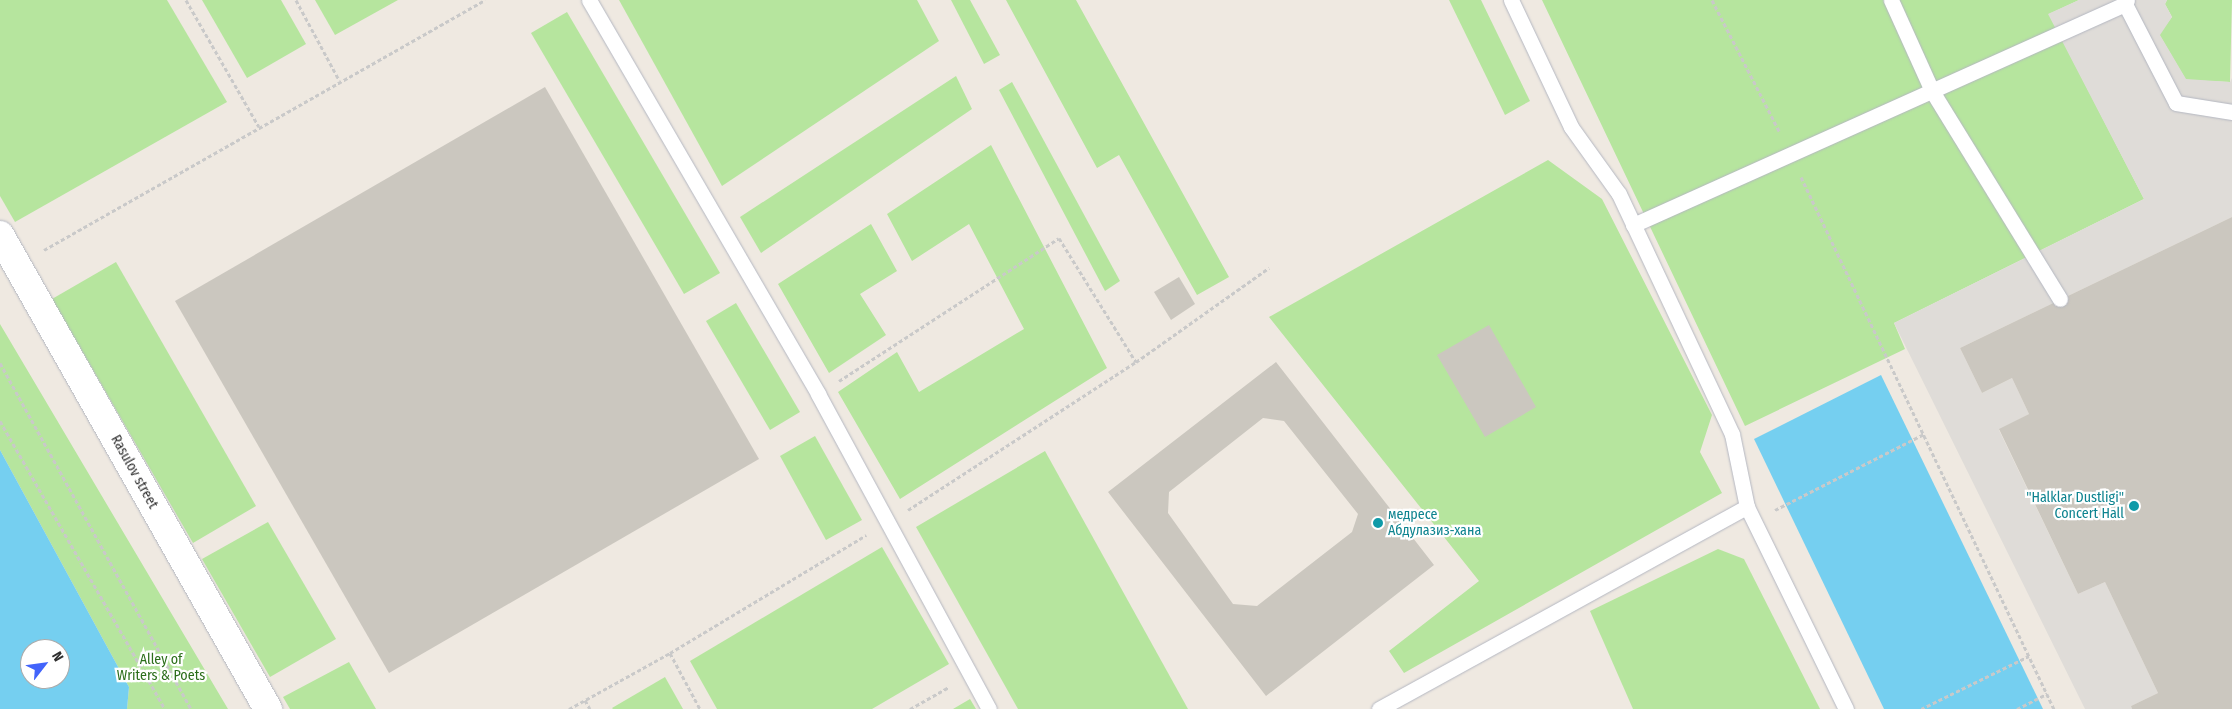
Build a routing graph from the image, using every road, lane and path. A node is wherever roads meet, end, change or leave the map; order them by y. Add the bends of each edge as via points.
1 (186, 0) edge
2 (296, 0) edge
3 (485, 0) edge
4 (589, 0) edge
5 (1511, 0) edge
6 (1712, 0) edge
7 (1891, 0) edge
8 (2126, 2) edge
9 (339, 80) junction
10 (1932, 91) junction
11 (2232, 112) edge
12 (259, 127) junction
13 (1790, 154) junction
14 (1633, 224) junction
15 (0, 235) edge
16 (17, 265) junction
17 (1269, 268) dead end
18 (2060, 299) dead end
19 (1136, 362) junction
20 (0, 363) edge
21 (818, 394) junction
22 (0, 421) edge
23 (1924, 434) junction
24 (1750, 514) junction
25 (886, 524) junction
26 (670, 653) junction
27 (2029, 656) junction
28 (969, 675) junction
29 (2047, 694) junction
30 (585, 700) junction
31 (166, 709) edge
32 (191, 709) edge
33 (268, 709) edge
34 (569, 709) edge
35 (590, 709) edge
36 (700, 709) edge
37 (910, 709) edge
38 (989, 709) edge
39 (1378, 709) edge
40 (1846, 709) edge
41 (1921, 709) edge
42 (2018, 709) edge
43 (2054, 709) edge

1 - 12 path
2 - 9 path
3 - 9 path
4 - 21 lane
5 - 14 lane via 1571,126 1619,194
6 - 13 path
7 - 10 lane
8 - 10 lane
8 - 11 lane via 2176,103
9 - 12 path
10 - 13 lane
10 - 18 lane
12 - 16 path
13 - 14 lane
13 - 23 path
14 - 24 lane via 1732,434
15 - 16 street, Rasulov street
16 - 33 street, Rasulov street
17 - 19 path
19 - 21 path via 1059,238
19 - 25 path
20 - 32 path
21 - 25 lane
22 - 31 path
23 - 24 path
23 - 27 path
24 - 39 lane
24 - 40 lane
25 - 26 path
25 - 28 lane
26 - 30 path
26 - 36 path
27 - 29 path
27 - 41 path
28 - 37 path
28 - 38 lane
29 - 42 path
29 - 43 path
30 - 34 path
30 - 35 path

